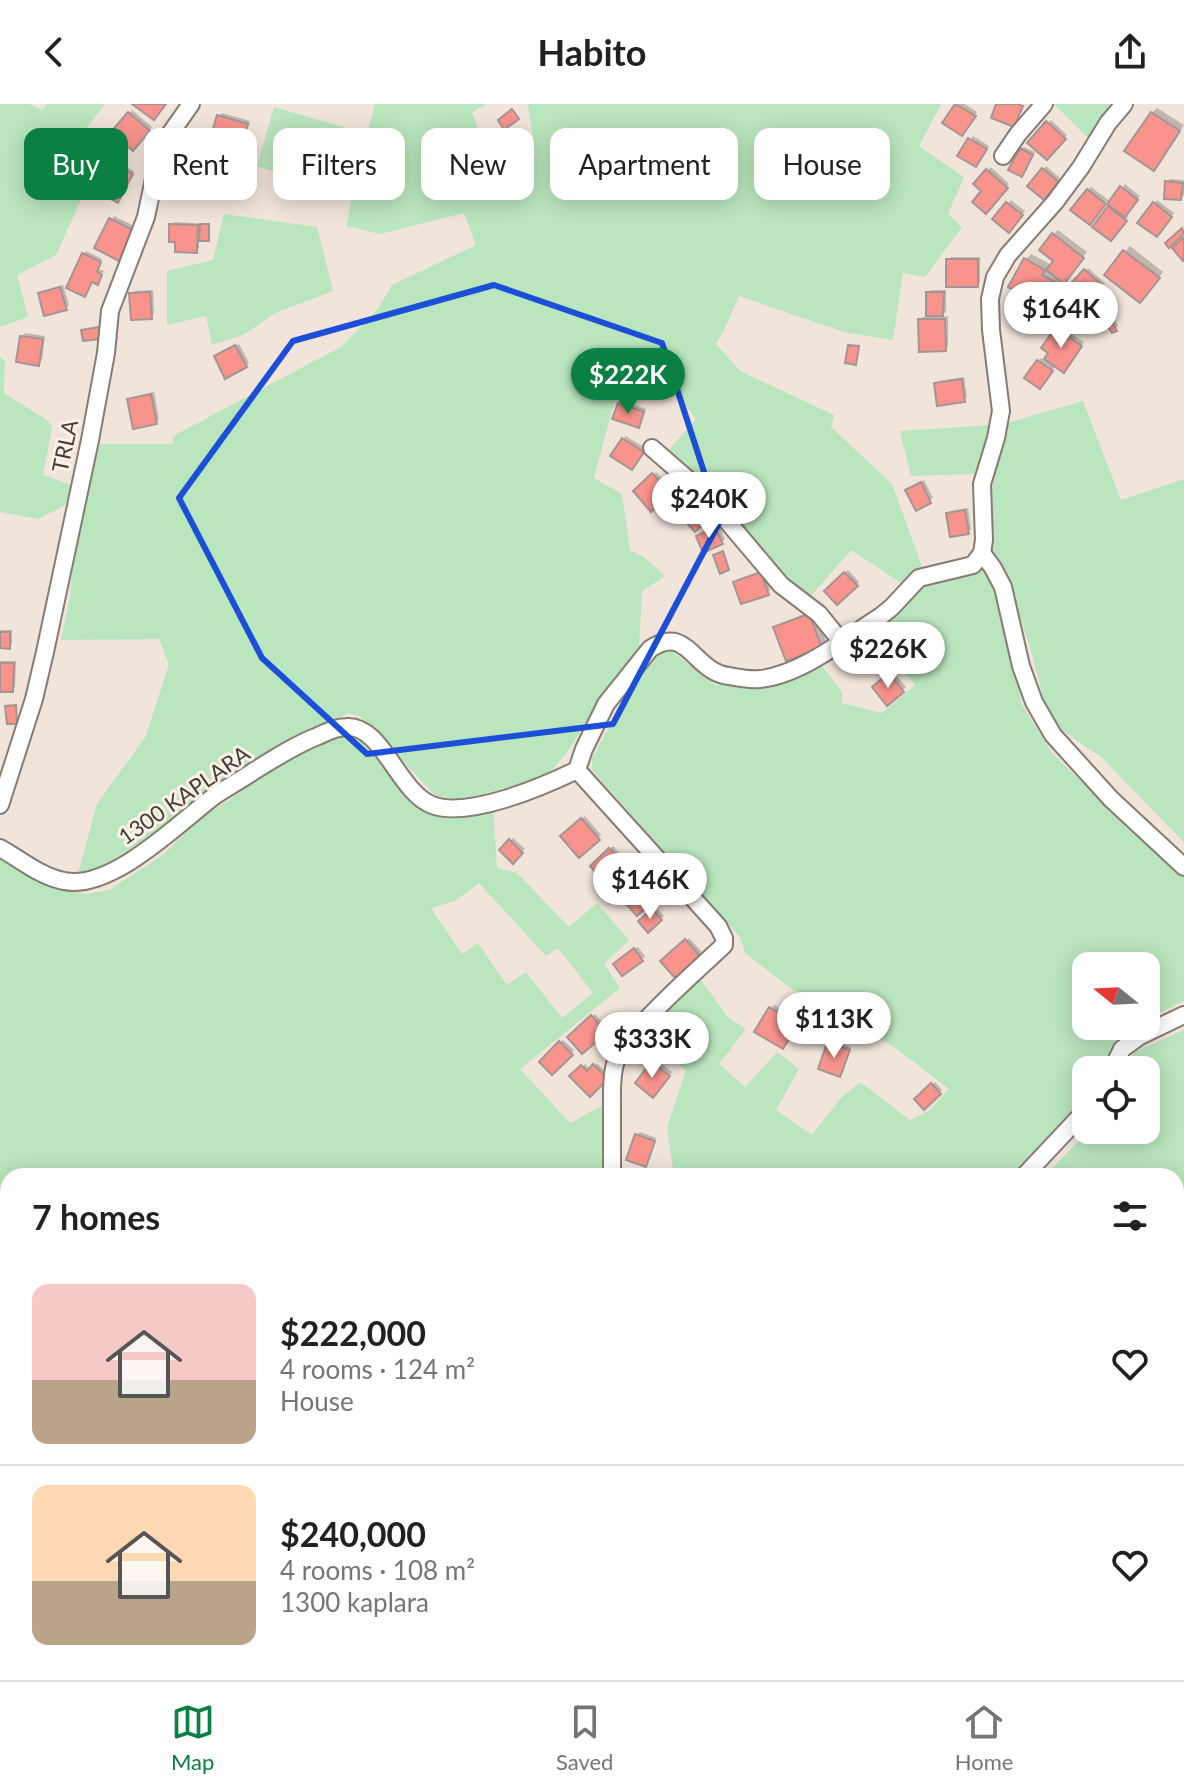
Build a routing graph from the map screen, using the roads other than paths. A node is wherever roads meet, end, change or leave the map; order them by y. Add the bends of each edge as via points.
1 (191, 104) edge
2 (1044, 104) edge
3 (1124, 104) edge
4 (1003, 156) dead end
5 (652, 448) dead end
6 (982, 553) junction
7 (841, 641) junction
8 (577, 770) junction
9 (0, 805) edge
10 (0, 848) edge
11 (1184, 867) edge
12 (1184, 1015) edge
13 (1119, 1056) edge
14 (1072, 1125) edge
15 (612, 1168) edge
16 (1032, 1168) edge

1 - 9 street, TRLA via 159,155 146,217 110,311 88,448 45,652
2 - 4 street
3 - 6 street via 995,277 991,330 1001,411 982,484
5 - 7 street via 691,482 781,585 819,614
6 - 7 street via 973,565 919,578 892,607
6 - 11 street via 1003,587 1021,666 1053,735
7 - 8 street via 805,665 760,679 713,672 674,641 655,645 606,704
8 - 10 street, 1300 KAPLARA via 485,804 433,805 399,774 371,735 350,726 299,744 216,795 135,859 88,881 65,882
8 - 15 street via 724,938 724,945 648,1018 615,1062
12 - 13 street via 1140,1036
14 - 16 street

